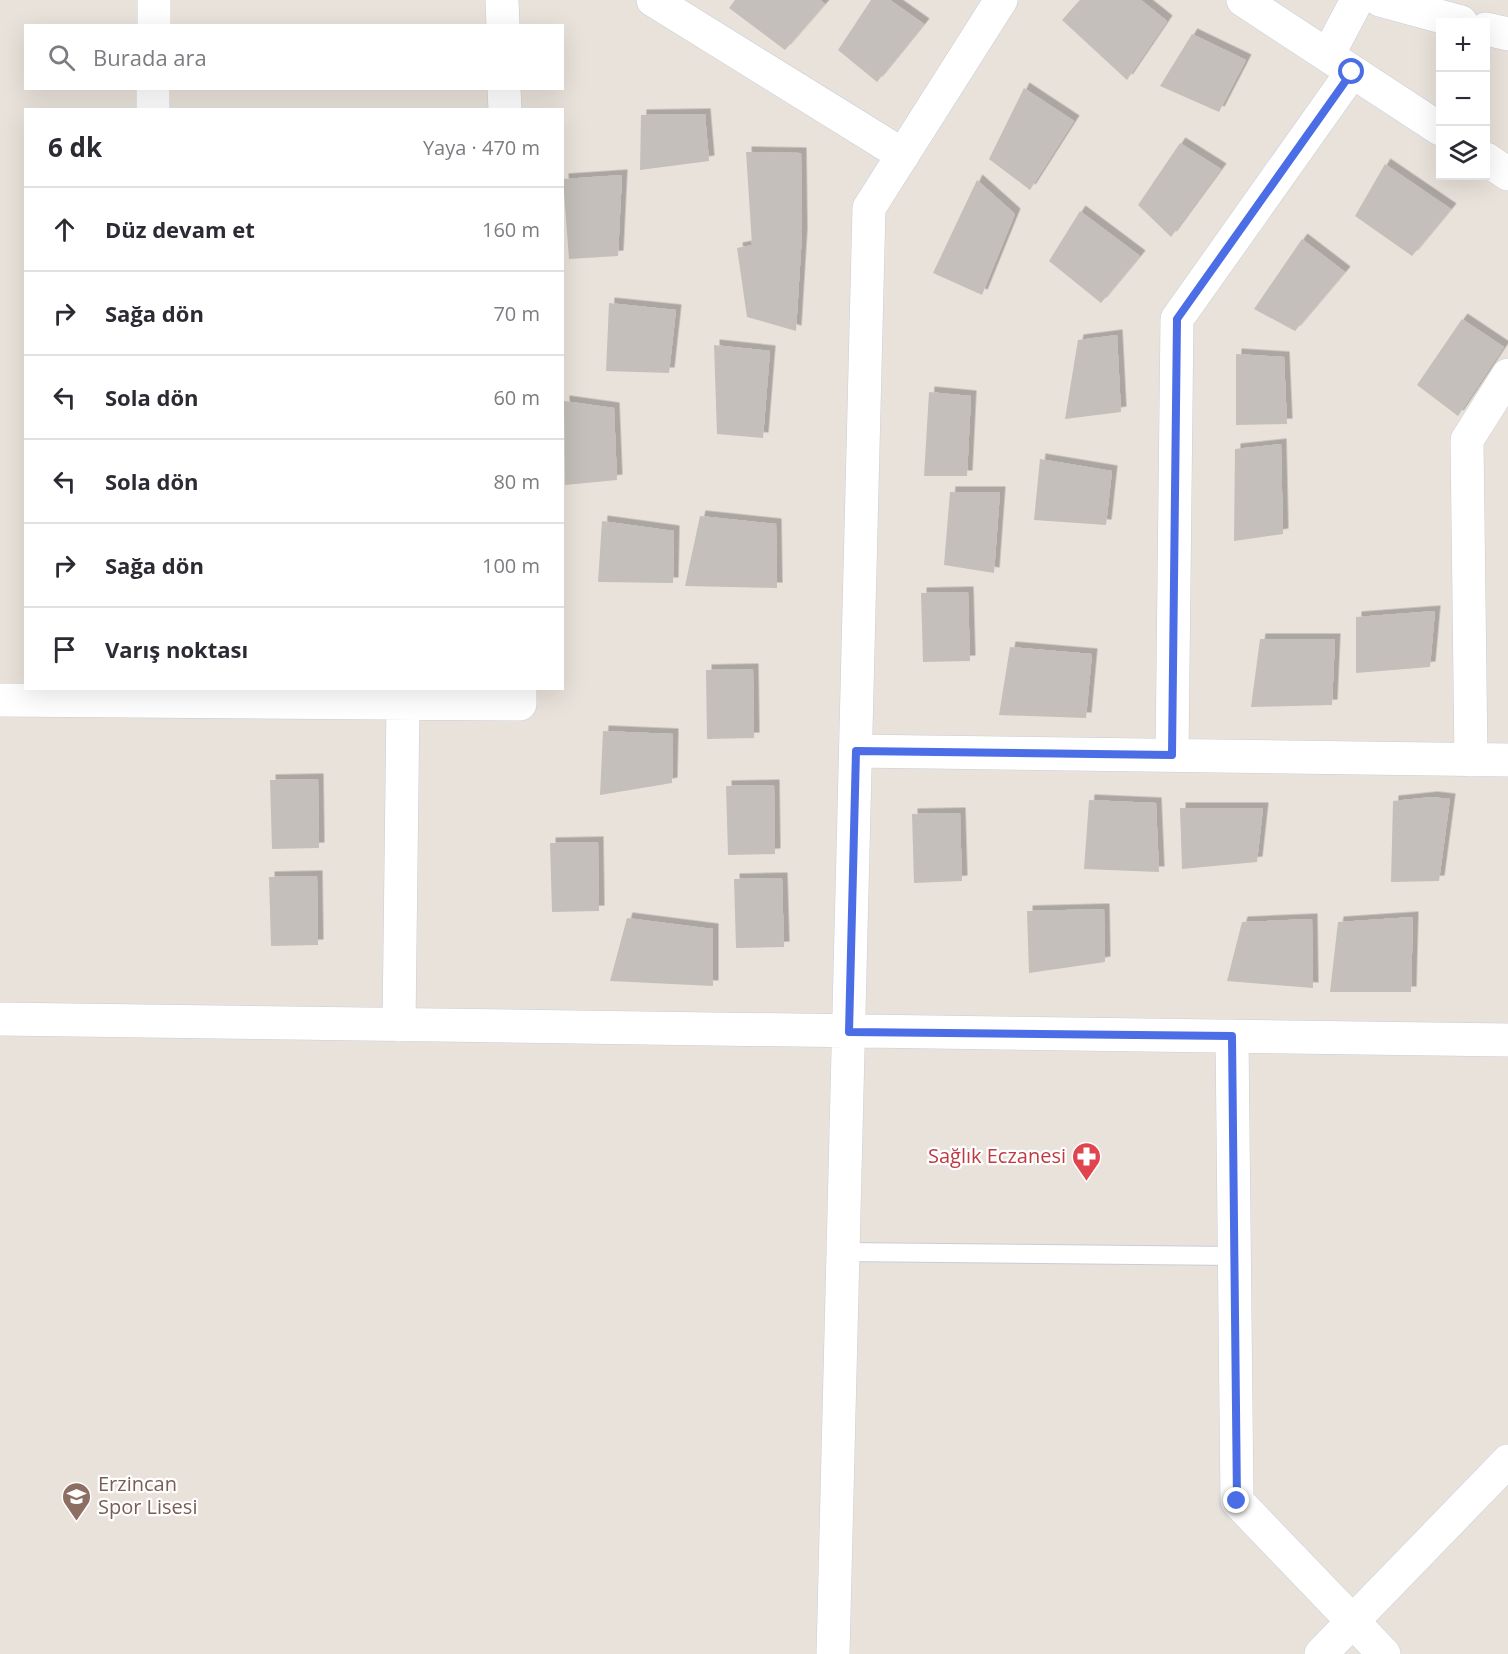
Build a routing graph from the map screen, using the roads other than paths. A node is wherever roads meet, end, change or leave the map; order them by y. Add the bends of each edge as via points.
1 (154, 0) edge
2 (502, 0) edge
3 (653, 0) edge
4 (1001, 0) edge
5 (1243, 0) edge
6 (1358, 0) edge
7 (1380, 0) edge
8 (1446, 18) edge
9 (154, 24) edge
10 (503, 24) edge
11 (1490, 30) edge
12 (1508, 34) edge
13 (1340, 64) junction
14 (153, 90) edge
15 (504, 90) edge
16 (153, 108) edge
17 (505, 108) edge
18 (1436, 126) edge
19 (903, 155) junction
20 (1490, 162) edge
21 (1508, 174) edge
22 (1508, 375) edge
23 (520, 690) edge
24 (149, 695) edge
25 (0, 700) edge
26 (403, 703) junction
27 (856, 751) junction
28 (1172, 755) junction
29 (1472, 760) junction
30 (1508, 760) edge
31 (0, 1019) edge
32 (399, 1025) junction
33 (849, 1032) junction
34 (1232, 1036) junction
35 (1508, 1040) edge
36 (843, 1252) junction
37 (1234, 1256) junction
38 (1508, 1461) edge
39 (1354, 1622) junction
40 (833, 1654) edge
41 (1322, 1654) edge
42 (1384, 1654) edge

1 - 9 street
2 - 10 street
3 - 19 street
4 - 19 street
5 - 13 street
6 - 13 street
7 - 8 street
11 - 12 street
13 - 18 street
13 - 28 street via 1177,319
14 - 16 street
15 - 17 street
19 - 27 street via 869,208
20 - 21 street
22 - 29 street via 1467,440
23 - 26 street via 520,704
24 - 25 street
24 - 26 street
26 - 32 street
27 - 28 street
27 - 33 street
28 - 29 street
29 - 30 street
31 - 32 street
32 - 33 street
33 - 34 street
33 - 36 street
34 - 35 street
34 - 37 street
36 - 37 lane
36 - 40 street
37 - 39 street via 1237,1501
38 - 39 street
39 - 41 street
39 - 42 street

